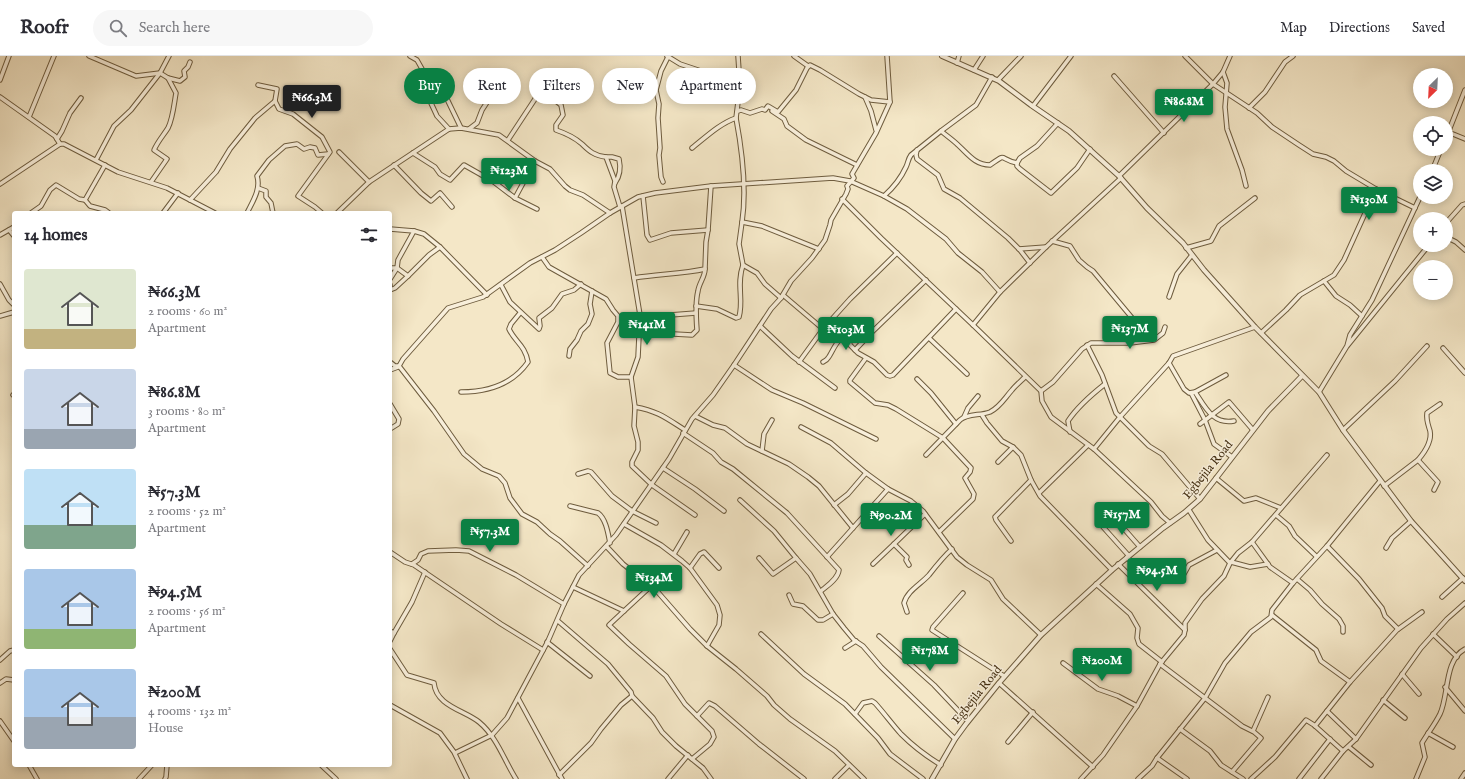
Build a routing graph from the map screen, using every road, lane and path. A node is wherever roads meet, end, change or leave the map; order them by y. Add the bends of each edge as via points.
1 (9, 56) edge
2 (54, 56) edge
3 (89, 56) edge
4 (169, 56) edge
5 (410, 56) edge
6 (667, 56) edge
7 (738, 56) edge
8 (794, 56) edge
9 (887, 56) edge
10 (942, 56) edge
11 (959, 56) edge
12 (983, 56) edge
13 (1021, 56) edge
14 (1071, 56) edge
15 (1186, 56) edge
16 (1230, 56) edge
17 (1293, 56) edge
18 (418, 58) edge
19 (675, 58) edge
20 (190, 62) dead end
21 (957, 63) junction
22 (808, 66) junction
23 (693, 68) edge
24 (739, 68) edge
25 (974, 70) junction
26 (1223, 72) junction
27 (160, 73) junction
28 (1114, 76) dead end
29 (992, 77) junction
30 (168, 78) junction
31 (0, 80) edge
32 (998, 80) junction
33 (1213, 84) junction
34 (258, 85) dead end
35 (1465, 90) edge
36 (1227, 93) junction
37 (0, 97) edge
38 (864, 97) junction
39 (81, 98) dead end
40 (275, 101) junction
41 (890, 102) junction
42 (449, 104) edge
43 (486, 104) edge
44 (738, 104) edge
45 (1033, 106) junction
46 (1249, 108) junction
47 (767, 109) junction
48 (738, 111) junction
49 (29, 117) junction
50 (736, 118) junction
51 (1453, 120) edge
52 (1058, 123) junction
53 (461, 128) junction
54 (449, 129) junction
55 (469, 129) junction
56 (876, 131) junction
57 (941, 131) junction
58 (1164, 133) junction
59 (1453, 134) edge
60 (57, 139) junction
61 (1465, 139) edge
62 (508, 140) junction
63 (60, 144) junction
64 (692, 148) dead end
65 (918, 148) junction
66 (1090, 149) junction
67 (339, 152) dead end
68 (328, 154) junction
69 (413, 154) junction
70 (606, 157) junction
71 (96, 160) junction
72 (535, 161) junction
73 (1017, 163) junction
74 (105, 165) junction
75 (394, 165) junction
76 (857, 165) junction
77 (1120, 177) junction
78 (850, 181) junction
79 (151, 182) junction
80 (369, 182) junction
81 (663, 182) dead end
82 (615, 183) junction
83 (0, 184) edge
84 (744, 184) junction
85 (712, 186) junction
86 (1246, 186) dead end
87 (258, 188) junction
88 (1376, 189) junction
89 (178, 194) junction
90 (643, 196) junction
91 (884, 196) junction
92 (515, 198) junction
93 (843, 198) junction
94 (1255, 198) dead end
95 (85, 200) junction
96 (190, 200) junction
97 (1464, 203) edge
98 (1417, 204) edge
99 (621, 206) junction
100 (452, 207) dead end
101 (1415, 208) junction
102 (537, 209) dead end
103 (35, 211) edge
104 (106, 211) edge
105 (165, 211) edge
106 (210, 211) edge
107 (249, 211) edge
108 (273, 211) edge
109 (320, 211) edge
110 (339, 211) edge
111 (610, 213) junction
112 (1453, 215) edge
113 (742, 222) junction
114 (12, 228) edge
115 (392, 229) edge
116 (9, 230) junction
117 (414, 230) junction
118 (708, 230) junction
119 (12, 234) edge
120 (0, 235) edge
121 (1453, 240) edge
122 (1052, 241) junction
123 (440, 247) junction
124 (1046, 247) junction
125 (1186, 248) junction
126 (819, 249) junction
127 (1019, 249) junction
128 (1465, 250) edge
129 (1423, 252) edge
130 (897, 253) junction
131 (1192, 254) junction
132 (542, 257) junction
133 (1030, 263) junction
134 (743, 265) junction
135 (392, 268) edge
136 (397, 268) junction
137 (705, 269) junction
138 (392, 276) edge
139 (408, 276) junction
140 (634, 278) junction
141 (926, 280) junction
142 (1324, 281) junction
143 (0, 284) edge
144 (581, 284) junction
145 (501, 285) junction
146 (392, 289) edge
147 (592, 292) junction
148 (1000, 292) junction
149 (487, 295) junction
150 (782, 297) junction
151 (1170, 297) dead end
152 (12, 303) edge
153 (696, 306) junction
154 (956, 309) junction
155 (12, 312) edge
156 (520, 313) junction
157 (696, 313) junction
158 (670, 315) dead end
159 (0, 316) edge
160 (1362, 316) junction
161 (973, 325) junction
162 (1138, 325) dead end
163 (760, 326) junction
164 (1165, 327) dead end
165 (1255, 327) junction
166 (823, 329) junction
167 (1261, 333) junction
168 (674, 334) dead end
169 (929, 338) junction
170 (1087, 345) junction
171 (1347, 346) junction
172 (1427, 346) dead end
173 (1443, 348) dead end
174 (855, 350) junction
175 (569, 356) dead end
176 (866, 358) junction
177 (799, 362) junction
178 (823, 362) dead end
179 (1169, 363) junction
180 (392, 364) edge
181 (734, 365) junction
182 (399, 366) junction
183 (392, 369) edge
184 (1465, 372) edge
185 (967, 374) dead end
186 (1226, 375) dead end
187 (1302, 376) junction
188 (631, 377) junction
189 (1025, 377) junction
190 (917, 380) dead end
191 (1105, 384) junction
192 (836, 388) dead end
193 (461, 392) dead end
194 (1041, 392) junction
195 (1193, 392) junction
196 (1319, 392) junction
197 (978, 396) dead end
198 (395, 402) dead end
199 (392, 404) edge
200 (1440, 404) dead end
201 (392, 408) edge
202 (635, 408) junction
203 (982, 415) junction
204 (1212, 415) junction
205 (695, 416) junction
206 (964, 417) junction
207 (1120, 417) junction
208 (772, 420) dead end
209 (1205, 420) junction
210 (1234, 421) dead end
211 (956, 424) junction
212 (1200, 424) dead end
213 (801, 427) dead end
214 (392, 428) edge
215 (1253, 430) junction
216 (1343, 430) junction
217 (684, 431) junction
218 (1070, 432) junction
219 (943, 438) junction
220 (876, 439) dead end
221 (1088, 445) junction
222 (1013, 447) junction
223 (1094, 450) junction
224 (762, 451) junction
225 (926, 455) dead end
226 (1327, 455) dead end
227 (1232, 457) junction
228 (1418, 460) junction
229 (998, 462) dead end
230 (663, 468) junction
231 (578, 474) dead end
232 (866, 474) junction
233 (1216, 478) junction
234 (1030, 480) junction
235 (1380, 481) junction
236 (652, 485) junction
237 (1384, 486) junction
238 (888, 489) junction
239 (1434, 490) dead end
240 (1039, 493) junction
241 (1200, 499) junction
242 (740, 500) dead end
243 (834, 505) junction
244 (570, 506) dead end
245 (1281, 508) junction
246 (1189, 510) junction
247 (632, 511) junction
248 (724, 511) dead end
249 (925, 514) junction
250 (695, 515) dead end
251 (1276, 515) junction
252 (1411, 521) junction
253 (1118, 522) dead end
254 (656, 523) dead end
255 (1170, 523) junction
256 (624, 524) junction
257 (1103, 527) dead end
258 (853, 528) junction
259 (687, 532) dead end
260 (939, 532) junction
261 (1011, 542) dead end
262 (1252, 542) junction
263 (610, 543) junction
264 (894, 544) junction
265 (1327, 546) junction
266 (607, 547) junction
267 (1140, 547) junction
268 (1386, 548) dead end
269 (952, 549) junction
270 (1217, 550) junction
271 (392, 553) edge
272 (674, 554) junction
273 (1316, 556) junction
274 (826, 557) junction
275 (1128, 557) junction
276 (759, 558) dead end
277 (796, 558) junction
278 (1231, 562) junction
279 (412, 564) junction
280 (873, 564) dead end
281 (1118, 564) junction
282 (1268, 564) junction
283 (909, 565) dead end
284 (588, 566) junction
285 (690, 568) junction
286 (719, 568) dead end
287 (1112, 570) junction
288 (425, 572) junction
289 (1297, 579) junction
290 (1464, 579) edge
291 (1293, 583) junction
292 (1096, 584) junction
293 (651, 586) junction
294 (573, 587) junction
295 (821, 591) junction
296 (963, 593) dead end
297 (789, 595) dead end
298 (1442, 597) dead end
299 (1465, 603) edge
300 (564, 604) junction
301 (624, 611) junction
302 (907, 612) dead end
303 (1422, 612) dead end
304 (833, 614) junction
305 (1272, 615) junction
306 (558, 621) junction
307 (1398, 629) junction
308 (1185, 630) junction
309 (1343, 632) dead end
310 (394, 633) joint
311 (761, 634) dead end
312 (1433, 634) junction
313 (1041, 635) junction
314 (879, 636) dead end
315 (392, 637) edge
316 (856, 641) junction
317 (547, 642) junction
318 (707, 646) junction
319 (845, 648) dead end
320 (1465, 649) edge
321 (12, 650) edge
322 (543, 650) junction
323 (392, 652) edge
324 (1457, 657) junction
325 (0, 660) edge
326 (1063, 663) dead end
327 (1161, 663) junction
328 (1402, 674) junction
329 (590, 676) dead end
330 (1004, 676) junction
331 (12, 680) edge
332 (1350, 682) junction
333 (0, 683) edge
334 (999, 683) junction
335 (1445, 687) junction
336 (1419, 694) dead end
337 (632, 696) junction
338 (1268, 697) dead end
339 (518, 698) junction
340 (1205, 698) junction
341 (1383, 700) junction
342 (392, 706) edge
343 (1137, 706) junction
344 (1327, 710) junction
345 (1465, 711) edge
346 (1032, 712) junction
347 (855, 714) junction
348 (697, 716) junction
349 (1405, 718) dead end
350 (0, 721) edge
351 (968, 722) junction
352 (1315, 726) junction
353 (1180, 729) junction
354 (1253, 731) junction
355 (1428, 733) junction
356 (492, 735) junction
357 (12, 738) edge
358 (1356, 738) junction
359 (955, 739) junction
360 (1330, 739) junction
361 (1008, 742) dead end
362 (1349, 747) junction
363 (1453, 747) dead end
364 (1343, 752) junction
365 (455, 753) junction
366 (688, 755) junction
367 (1157, 758) junction
368 (692, 759) junction
369 (849, 765) junction
370 (941, 765) junction
371 (1371, 766) dead end
372 (30, 767) edge
373 (167, 767) edge
374 (323, 767) edge
375 (1092, 767) junction
376 (148, 769) edge
377 (1232, 772) junction
378 (1465, 772) edge
379 (559, 775) junction
380 (37, 779) edge
381 (139, 779) edge
382 (165, 779) edge
383 (336, 779) edge
384 (467, 779) edge
385 (516, 779) edge
386 (562, 779) edge
387 (668, 779) edge
388 (711, 779) edge
389 (804, 779) edge
390 (835, 779) edge
391 (864, 779) edge
392 (924, 779) edge
393 (932, 779) edge
394 (1081, 779) edge
395 (1138, 779) edge
396 (1187, 779) edge
397 (1242, 779) edge
398 (1251, 779) edge
399 (1299, 779) edge
400 (1321, 779) edge
401 (1416, 779) edge
402 (1461, 779) edge

1 - 31 street
2 - 49 street
3 - 27 street via 136,76
4 - 27 street
5 - 18 street
6 - 19 street
6 - 81 street via 656,90 659,104 660,177
7 - 24 street
8 - 22 street
9 - 41 street
10 - 21 street
11 - 21 street
12 - 25 street
13 - 32 street
14 - 45 street
15 - 33 street
16 - 26 street
17 - 46 street via 1285,62 1265,92
18 - 54 street via 426,76 424,88 437,116
19 - 23 street via 680,64
20 - 30 street via 184,70 185,77 180,81
21 - 25 street
22 - 38 street via 813,66
22 - 47 street via 796,90 778,112 768,106
25 - 29 street
26 - 33 street
26 - 36 street
27 - 30 street
27 - 71 street via 131,110 114,126
28 - 58 street
29 - 32 street
29 - 57 street via 976,105
30 - 79 street via 176,93 172,114 168,127 154,150 167,159
32 - 45 street
33 - 36 street
33 - 58 street
34 - 40 street via 277,89
35 - 51 street
36 - 46 street
36 - 86 street via 1227,129
37 - 49 street
38 - 41 street
38 - 56 street via 872,111
39 - 60 street
40 - 68 street via 279,109 293,114 322,137 330,152
40 - 96 street via 255,118 230,149 216,172
41 - 56 street
42 - 53 street
43 - 55 street via 477,123
44 - 48 street
45 - 52 street
46 - 88 street via 1299,146 1334,162
47 - 48 street via 750,114
47 - 76 street via 784,118 787,126 806,140
48 - 50 street
49 - 60 street
50 - 64 street via 710,132
50 - 84 street via 740,134
52 - 66 street
52 - 73 street
53 - 54 street
53 - 55 street
54 - 69 street
55 - 62 street via 499,135
56 - 76 street
57 - 65 street
57 - 73 street via 980,163 990,165 1003,157
58 - 77 street
59 - 61 street
60 - 63 street
62 - 70 street via 541,89 561,105 563,115 556,125 556,130 571,136 594,155
62 - 72 street
63 - 71 street
63 - 83 street
65 - 91 street via 908,160 894,186
65 - 127 street via 917,159 938,175 944,189 960,198
66 - 73 street via 1077,168 1051,194 1020,169
66 - 77 street
67 - 80 street
68 - 87 street via 318,155 315,148 304,149 298,144 285,146 269,160 257,176
68 - 109 street via 298,196
69 - 75 street
69 - 92 street via 435,167 440,174 450,180 464,165 494,182
70 - 82 street
70 - 82 street via 619,159 620,170
71 - 74 street
72 - 92 street
72 - 111 street via 550,168 565,186
74 - 79 street via 118,172
74 - 95 street
75 - 80 street
75 - 100 street via 430,201 440,193
76 - 78 street via 852,174 854,178
77 - 122 street
77 - 125 street
78 - 84 street via 833,178
78 - 91 street
78 - 93 street
79 - 89 street
80 - 110 street
82 - 99 street via 614,188
84 - 85 street
84 - 113 street
85 - 90 street
85 - 118 street
87 - 107 street
87 - 108 street via 266,192
88 - 101 street
88 - 142 street via 1339,268 1334,275
89 - 96 street
89 - 105 street
90 - 99 street
90 - 118 street via 647,235 650,240 672,233
91 - 148 street via 907,209 946,239
92 - 102 street
93 - 126 street
93 - 130 street
94 - 125 street via 1219,226 1211,241
95 - 103 street via 56,185
95 - 104 street via 90,206
96 - 106 street
97 - 112 street
98 - 101 street
99 - 111 street
99 - 140 street
101 - 160 street
111 - 132 street
113 - 126 street via 762,226
113 - 134 street via 738,244
114 - 116 street
115 - 117 street
116 - 119 street
116 - 120 street
117 - 123 street via 424,234
117 - 136 street via 398,260
118 - 137 street
121 - 128 street
122 - 124 street
122 - 162 street via 1070,246 1079,260 1093,270
123 - 139 street
123 - 149 street
124 - 127 street
124 - 133 street
125 - 131 street
126 - 150 street via 790,281
127 - 133 street
129 - 171 street
130 - 141 street
130 - 166 street via 850,298
131 - 151 street via 1177,274
131 - 165 street
132 - 144 street via 549,267
132 - 145 street
133 - 148 street
134 - 150 street via 757,273 765,284
134 - 153 street via 739,279 739,317 710,307
135 - 136 street
136 - 138 street
136 - 139 street
137 - 140 street via 682,274
137 - 153 street
139 - 146 street
140 - 188 street via 640,332 638,357
141 - 154 street
141 - 174 street
142 - 160 street via 1336,296
142 - 167 street via 1300,295
143 - 152 street
144 - 147 street
144 - 156 street via 574,290 562,294 552,308 539,318 539,329
145 - 149 street
145 - 156 street via 510,302
147 - 175 street via 590,320 570,349
147 - 188 street via 606,299 618,316 618,322 607,343 610,372 618,378
148 - 161 street
149 - 182 street via 448,308
150 - 163 street
150 - 166 street
153 - 157 street
154 - 161 street
154 - 169 street
155 - 159 street
156 - 193 street via 509,329 524,348 528,362 524,368 516,376 494,388
157 - 158 street
157 - 168 street via 695,333
160 - 171 street via 1350,335
161 - 189 street
163 - 177 street
163 - 181 street
164 - 170 street via 1163,333 1154,340
165 - 167 street
165 - 179 street via 1173,356
166 - 177 street
167 - 187 street
169 - 176 street via 893,375 887,375
169 - 185 street
170 - 191 street
170 - 194 street
171 - 196 street
172 - 216 street via 1386,390
173 - 184 street
174 - 176 street
174 - 178 street via 849,340 843,338
176 - 219 street via 850,382 875,402 896,409
177 - 192 street
179 - 195 street via 1184,389
179 - 207 street
180 - 182 street
181 - 205 street
181 - 220 street via 772,390
182 - 183 street
182 - 284 street via 434,410 464,454 482,469 499,476 522,514 543,527
186 - 195 street
187 - 196 street
187 - 215 street, Egbejila Road
188 - 202 street
189 - 194 street
189 - 203 street via 1000,406
190 - 211 street via 931,392
191 - 207 street
191 - 218 street via 1073,413 1068,421
194 - 218 street via 1048,413
195 - 204 street
195 - 209 street
196 - 216 street
197 - 206 street
198 - 199 street
200 - 228 street via 1427,412 1430,436
201 - 214 street via 399,419 398,424
202 - 217 street via 653,411
202 - 236 street via 634,426 638,450 632,466
203 - 206 street
203 - 222 street via 1002,441
204 - 209 street
204 - 210 street via 1226,422
204 - 215 street via 1229,402
205 - 217 street
205 - 224 street via 725,428
206 - 211 street
207 - 223 street
207 - 241 street via 1149,446 1162,454
208 - 224 street via 764,434
209 - 212 street
209 - 227 street via 1214,444
211 - 219 street
213 - 232 street via 830,443
215 - 227 street, Egbejila Road
216 - 235 street
217 - 230 street
217 - 274 street via 787,513
218 - 221 street
219 - 225 street
219 - 260 street via 971,468 965,478 974,497
221 - 223 street
221 - 240 street
222 - 229 street
222 - 234 street via 1021,455
223 - 255 street
224 - 243 street via 808,477
226 - 245 street
227 - 233 street, Egbejila Road
228 - 237 street
228 - 239 street via 1438,482
230 - 236 street
230 - 248 street
231 - 247 street via 591,472 612,496
232 - 238 street
232 - 243 street
233 - 241 street, Egbejila Road
233 - 245 street via 1244,501 1256,498
234 - 240 street
234 - 261 street via 995,517
235 - 237 street
235 - 265 street
236 - 247 street
236 - 250 street
237 - 252 street
238 - 249 street via 917,505
238 - 258 street
240 - 287 street
241 - 246 street, Egbejila Road
242 - 277 street via 774,531
243 - 258 street
244 - 263 street via 601,515
245 - 251 street
246 - 255 street, Egbejila Road
246 - 270 street
247 - 254 street
247 - 256 street
249 - 260 street
249 - 264 street
251 - 262 street
251 - 273 street
252 - 268 street via 1392,538
252 - 290 street
253 - 267 street
255 - 267 street, Egbejila Road
256 - 263 street
256 - 272 street
257 - 275 street
258 - 274 street
259 - 272 street
260 - 269 street
262 - 278 street
262 - 282 street
263 - 266 street
264 - 280 street
264 - 283 street via 905,555
265 - 273 street
265 - 307 street via 1359,579 1382,608 1385,616
266 - 284 street
266 - 293 street via 623,564
267 - 275 street, Egbejila Road
269 - 302 street via 907,597 904,603
269 - 313 street via 967,565 991,580 1003,599
270 - 275 street via 1189,565 1180,581 1172,578 1157,582 1147,580
270 - 278 street
271 - 279 street
272 - 285 street
273 - 289 street
274 - 295 street via 839,573
275 - 281 street, Egbejila Road
276 - 277 street via 775,574
277 - 295 street
278 - 282 street via 1250,567
278 - 308 street via 1224,576 1202,599 1185,623
279 - 288 street
279 - 300 street via 421,554 428,551 469,551
281 - 287 street, Egbejila Road
281 - 308 street
282 - 291 street
284 - 294 street via 579,575
285 - 286 street via 704,552
285 - 318 street via 717,606 720,615 719,625
287 - 292 street, Egbejila Road
288 - 310 street via 412,602
288 - 322 street
289 - 291 street
289 - 309 street via 1339,619
290 - 298 street
291 - 305 street via 1272,610
292 - 313 street, Egbejila Road
292 - 327 street via 1130,614 1138,628 1139,644
293 - 301 street
293 - 318 street
294 - 300 street
294 - 301 street
295 - 304 street
296 - 330 street via 932,630
297 - 304 street via 793,604 803,606 818,620
299 - 312 street
300 - 306 street
301 - 348 street via 609,625 666,676 685,704
303 - 307 street
304 - 316 street
305 - 332 street via 1316,650 1321,661
305 - 340 street via 1251,632 1225,663
306 - 317 street
306 - 337 street via 608,664
307 - 332 street
308 - 327 street via 1184,636
310 - 315 street
311 - 347 street via 804,674
312 - 324 street
312 - 328 street
313 - 330 street, Egbejila Road
314 - 351 street via 934,685
316 - 319 street
316 - 359 street
317 - 322 street
317 - 329 street
318 - 369 street via 790,719 835,751
320 - 324 street via 1460,651
321 - 325 street
322 - 339 street
323 - 356 street via 407,676 434,683 440,697 450,707 479,722
324 - 335 street
326 - 343 street via 1098,689
327 - 340 street
327 - 343 street
328 - 336 street
328 - 341 street
330 - 334 street, Egbejila Road
331 - 333 street via 6,679
332 - 344 street
334 - 346 street
334 - 351 street, Egbejila Road
335 - 345 street
335 - 355 street via 1440,714
337 - 366 street via 653,718 662,732
337 - 379 street
338 - 354 street
339 - 356 street via 507,718
339 - 379 street
340 - 353 street
340 - 354 street via 1242,726
341 - 349 street
341 - 358 street
342 - 365 street via 440,733
343 - 375 street
344 - 352 street
344 - 358 street
346 - 361 street
346 - 375 street
347 - 370 street via 863,703 872,701 911,744
347 - 392 street via 890,754
348 - 368 street via 712,731 714,737 710,744
348 - 389 street via 709,703 715,706
350 - 357 street
351 - 359 street, Egbejila Road
352 - 360 street
352 - 398 street via 1306,720 1275,757
353 - 367 street
353 - 377 street via 1210,751 1221,765
354 - 377 street via 1261,738
355 - 363 street
355 - 401 street via 1422,743 1425,756
356 - 365 street
356 - 385 street
358 - 362 street
359 - 370 street, Egbejila Road
360 - 364 street
360 - 399 street
362 - 364 street
362 - 371 street
364 - 400 street
365 - 384 street
366 - 368 street
366 - 387 street
367 - 395 street
367 - 396 street
368 - 388 street
369 - 390 street
369 - 391 street
370 - 393 street, Egbejila Road
372 - 380 street
373 - 382 street
374 - 383 street
375 - 394 street
376 - 381 street
377 - 397 street
378 - 402 street
379 - 386 street

